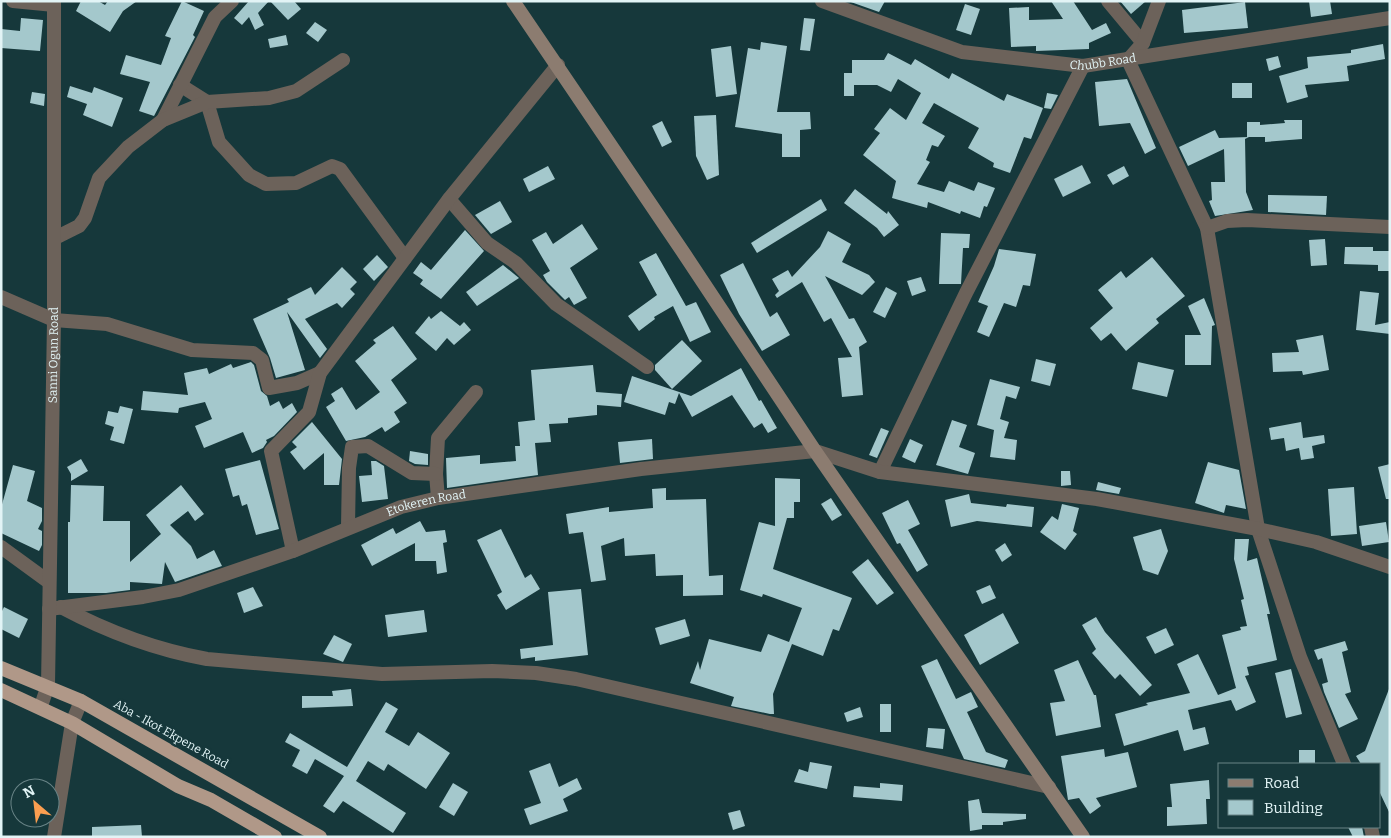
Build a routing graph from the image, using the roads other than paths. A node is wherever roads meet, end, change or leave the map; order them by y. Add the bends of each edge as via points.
1 (14, 1) edge
2 (232, 1) edge
3 (513, 1) edge
4 (822, 1) edge
5 (1108, 1) edge
6 (1159, 1) edge
7 (54, 3) edge
8 (1390, 18) edge
9 (1143, 43) junction
10 (343, 60) dead end
11 (1128, 60) junction
12 (558, 65) junction
13 (1083, 66) junction
14 (180, 85) junction
15 (207, 102) junction
16 (163, 120) junction
17 (448, 199) junction
18 (1390, 227) edge
19 (1208, 228) junction
20 (55, 238) junction
21 (405, 258) junction
22 (1, 297) edge
23 (54, 320) junction
24 (647, 367) dead end
25 (320, 373) junction
26 (476, 392) dead end
27 (815, 451) junction
28 (880, 472) junction
29 (436, 474) junction
30 (438, 498) junction
31 (348, 527) junction
32 (1258, 529) junction
33 (1, 547) edge
34 (293, 551) junction
35 (1390, 567) edge
36 (49, 582) junction
37 (55, 608) junction
38 (1, 668) edge
39 (48, 686) junction
40 (1, 690) edge
41 (80, 700) junction
42 (41, 706) junction
43 (72, 723) junction
44 (1344, 763) edge
45 (1049, 787) junction
46 (54, 837) edge
47 (275, 837) edge
48 (320, 837) edge
49 (1083, 837) edge

1 - 7 street
2 - 14 street via 215,17
3 - 12 main road
4 - 13 street, Chubb Road via 962,52
5 - 9 street
6 - 9 street
7 - 20 street, Sanni Ogun Road
8 - 11 street, Chubb Road
9 - 11 street
10 - 15 street via 296,91 269,98
11 - 13 street, Chubb Road
11 - 19 street
12 - 17 street
12 - 27 main road
13 - 28 street via 966,293
14 - 15 street
14 - 16 street
15 - 16 street
15 - 21 street via 219,142 249,175 266,184 296,184 332,166 340,169
16 - 20 street via 128,147 99,178 79,226
17 - 21 street
17 - 24 street via 488,243 516,263 556,304
18 - 19 street via 1226,220
19 - 32 street
20 - 23 street, Sanni Ogun Road
21 - 25 street
22 - 23 street
23 - 25 street via 107,324 192,350 253,354 262,360 269,388
23 - 36 street, Sanni Ogun Road
25 - 34 street via 309,412 271,451
26 - 29 street via 438,438
27 - 28 street
27 - 30 street, Etokeren Road via 641,469
27 - 45 main road
28 - 32 street via 1097,499
29 - 30 street
29 - 31 street via 412,473 368,446 352,446
30 - 31 street, Etokeren Road via 401,507
31 - 34 street, Etokeren Road
32 - 35 street via 1316,542
32 - 44 street via 1300,657
33 - 36 street
34 - 37 street, Etokeren Road via 160,594
36 - 37 street, Sanni Ogun Road
37 - 39 street, Sanni Ogun Road
37 - 45 street via 157,648 207,659 382,674 536,673 576,679
38 - 39 highway, Aba - Ikot Ekpene Road
39 - 41 highway, Aba - Ikot Ekpene Road
39 - 42 street, Sanni Ogun Road
40 - 42 highway
41 - 43 street
41 - 48 highway, Aba - Ikot Ekpene Road
42 - 43 highway
43 - 46 street
43 - 47 highway via 178,786 212,800
45 - 49 main road

